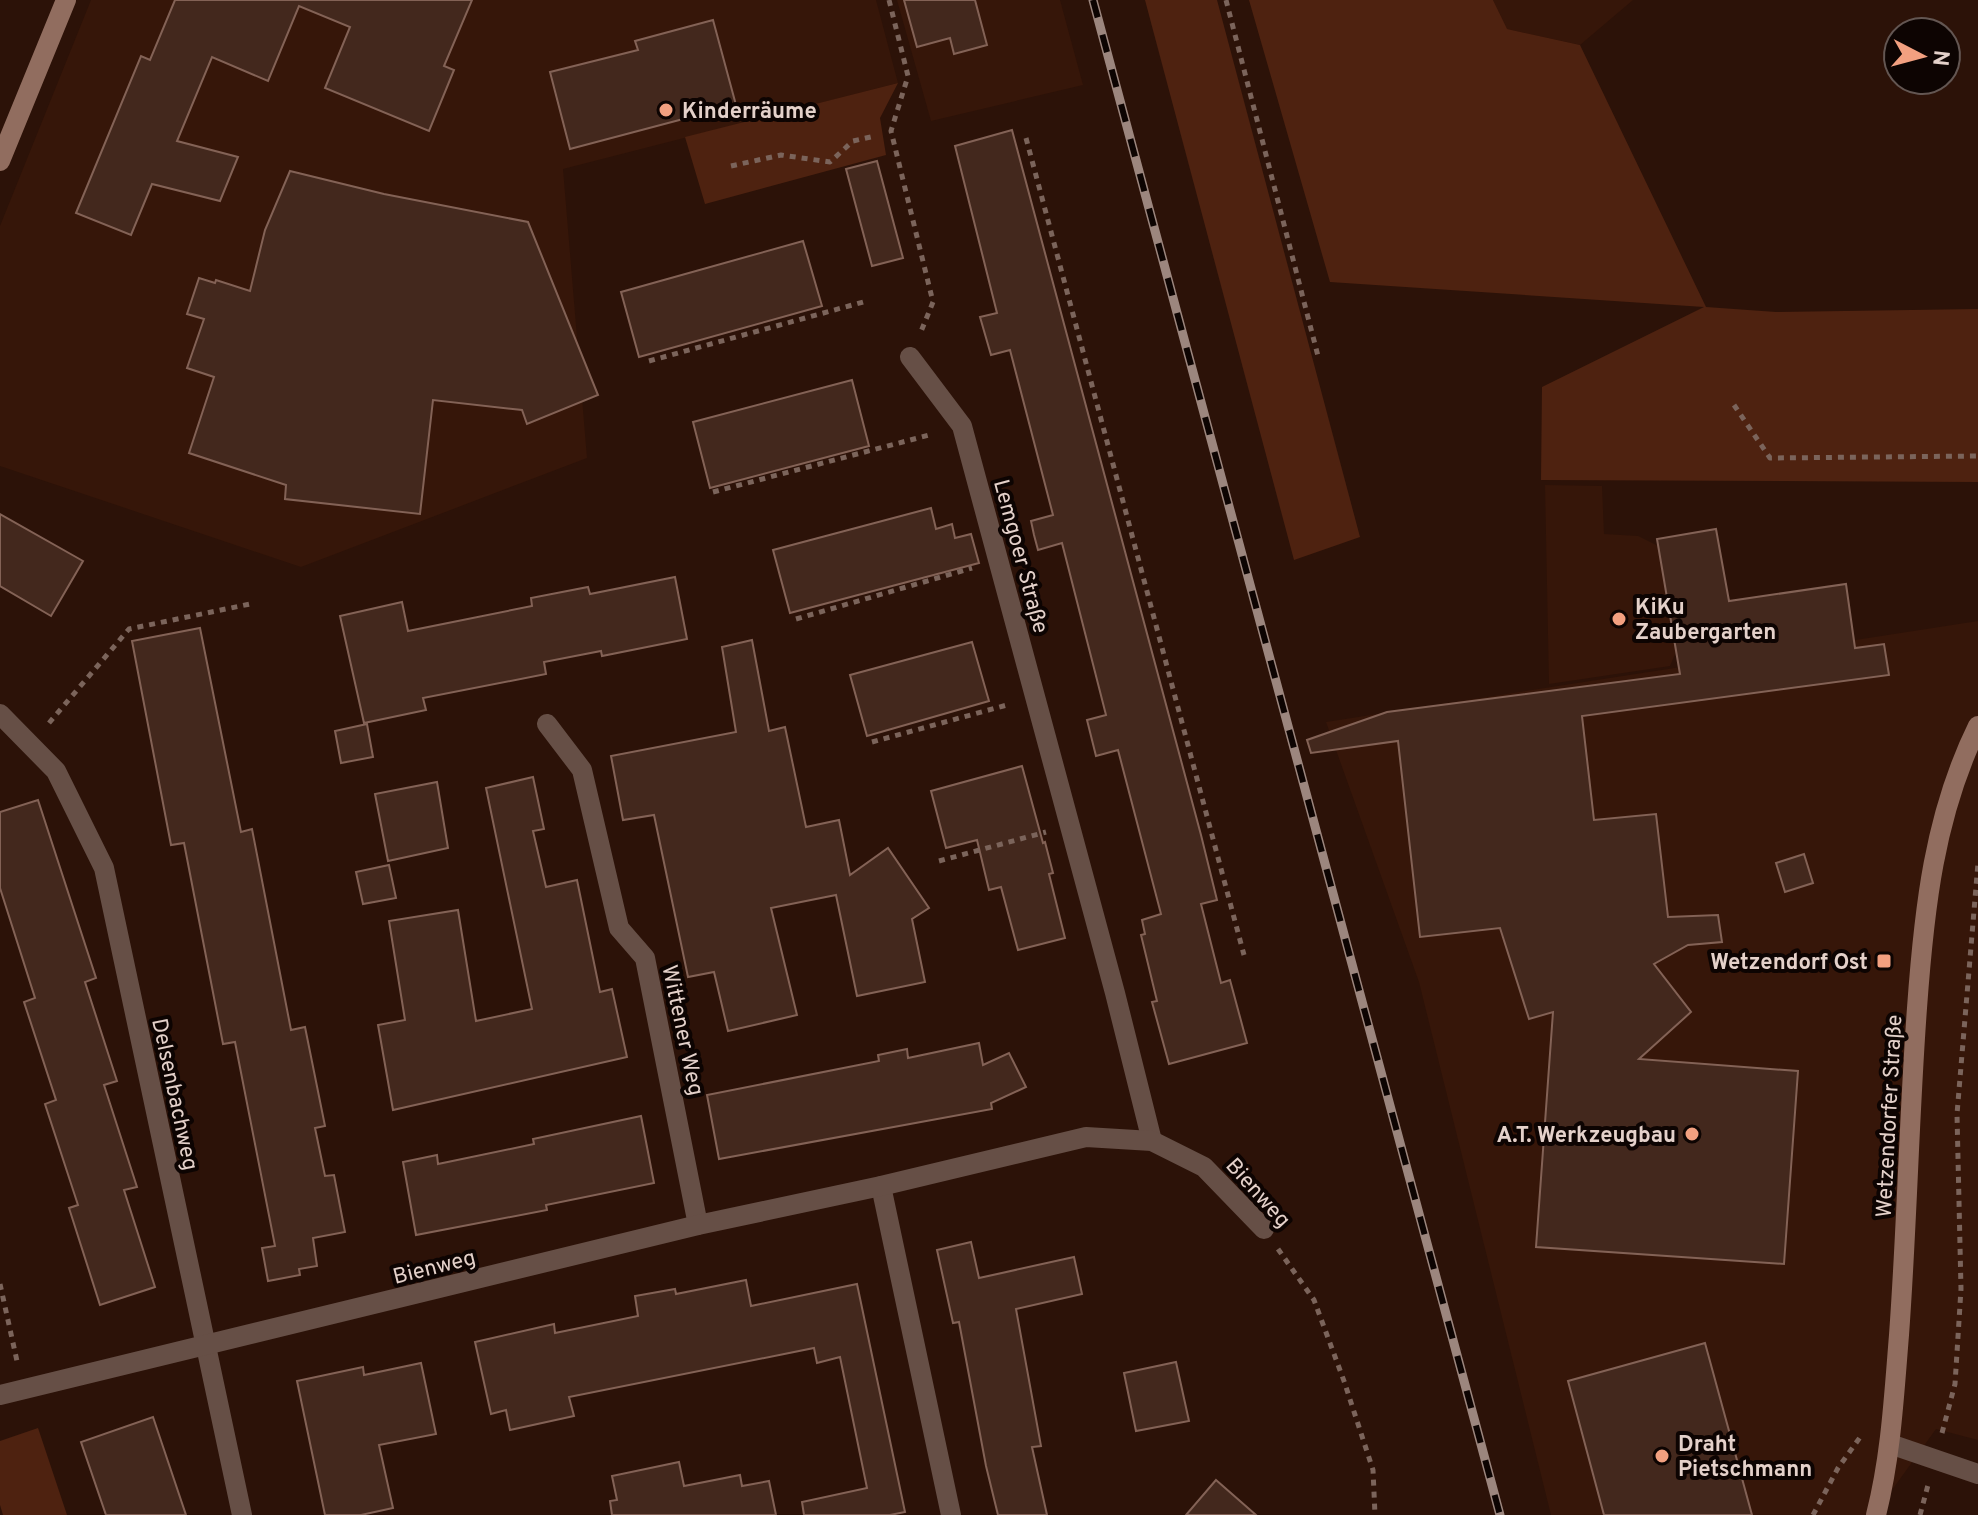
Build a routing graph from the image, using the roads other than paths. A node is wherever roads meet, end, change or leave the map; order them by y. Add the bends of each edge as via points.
1 (66, 0) edge
2 (0, 161) edge
3 (910, 357) road end
4 (0, 714) edge
5 (547, 724) dead end
6 (1978, 726) edge
7 (1152, 1141) junction
8 (881, 1186) junction
9 (698, 1225) junction
10 (1264, 1229) road end
11 (206, 1347) junction
12 (0, 1395) edge
13 (1890, 1444) junction
14 (1978, 1474) edge
15 (242, 1515) edge
16 (951, 1515) edge
17 (1876, 1515) edge

1 - 2 street
3 - 7 street, Lemgoer Straße via 962,426
4 - 11 street, Delsenbachweg via 56,771 104,868
5 - 9 street, Wittener Weg via 582,770 619,928 645,958
6 - 13 street, Wetzendorfer Straße via 1945,808 1923,924
7 - 8 street, Bienweg via 1086,1137
7 - 10 street, Bienweg via 1204,1167
8 - 9 street, Bienweg
8 - 16 street
9 - 11 street, Bienweg
11 - 12 street, Bienweg
11 - 15 street, Delsenbachweg
13 - 14 street
13 - 17 street, Wetzendorfer Straße

